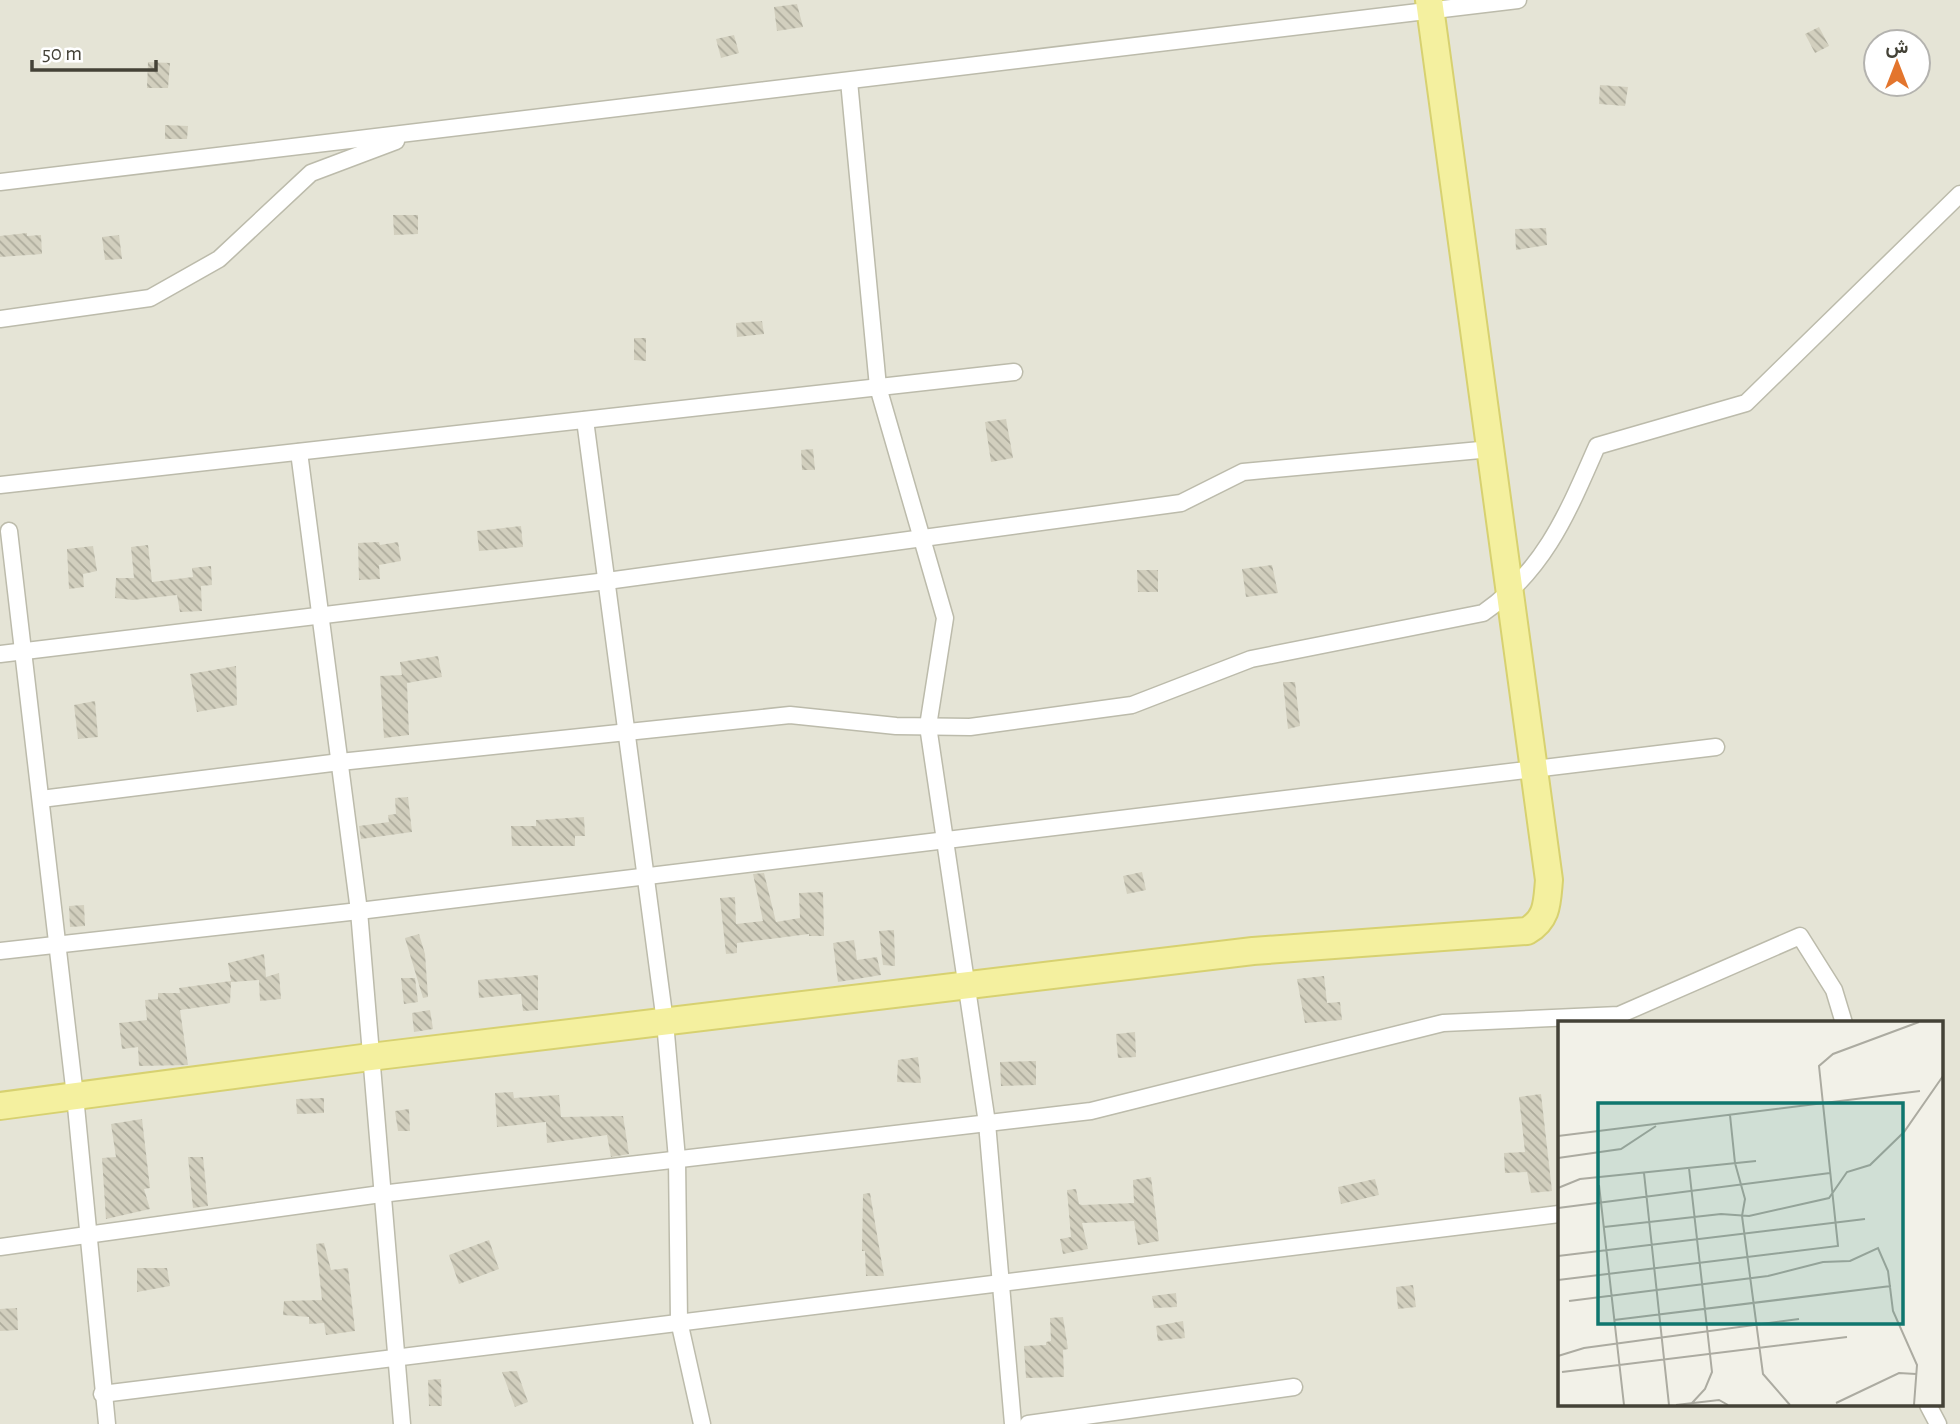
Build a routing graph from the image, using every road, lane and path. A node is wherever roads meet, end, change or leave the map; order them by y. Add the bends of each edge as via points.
1 (1518, 0) edge
2 (1430, 6) edge
3 (849, 81) junction
4 (421, 132) junction
5 (0, 182) edge
6 (1960, 194) edge
7 (0, 319) edge
8 (1014, 372) dead end
9 (878, 387) junction
10 (585, 420) junction
11 (1491, 449) junction
12 (299, 452) junction
13 (0, 485) edge
14 (9, 531) dead end
15 (922, 538) junction
16 (607, 581) junction
17 (1511, 593) junction
18 (321, 617) junction
19 (24, 652) junction
20 (0, 654) edge
21 (928, 726) junction
22 (628, 732) junction
23 (1716, 747) dead end
24 (340, 762) junction
25 (1534, 768) junction
26 (41, 799) junction
27 (945, 839) junction
28 (647, 876) junction
29 (359, 911) junction
30 (57, 945) junction
31 (0, 951) edge
32 (967, 985) junction
33 (1843, 1021) edge
34 (665, 1022) junction
35 (370, 1057) junction
36 (75, 1096) junction
37 (0, 1106) edge
38 (988, 1123) junction
39 (677, 1159) junction
40 (381, 1194) junction
41 (1558, 1214) edge
42 (89, 1235) junction
43 (0, 1247) edge
44 (1000, 1282) junction
45 (678, 1321) junction
46 (396, 1356) junction
47 (1294, 1387) dead end
48 (102, 1394) junction
49 (1929, 1406) edge
50 (107, 1424) edge
51 (402, 1424) edge
52 (702, 1424) edge
53 (1013, 1424) edge
54 (1028, 1424) edge
55 (1938, 1424) edge

1 - 2 street
2 - 3 street
2 - 11 main road
3 - 4 street
3 - 9 street
4 - 5 street
4 - 7 street via 311,173 219,259 150,298
6 - 17 street via 1746,403 1597,446 1560,529
8 - 9 street
9 - 10 street
9 - 15 street
10 - 12 street
10 - 16 street
11 - 15 street via 1243,472 1181,503
11 - 17 main road
12 - 13 street
12 - 18 street
14 - 19 street
15 - 16 street
15 - 21 street via 945,618
16 - 18 street
16 - 22 street
17 - 21 street via 1483,613 1251,659 1132,705 971,727
17 - 25 main road
18 - 19 street
18 - 24 street
19 - 20 street
19 - 26 street
21 - 22 street via 790,715
21 - 27 street
22 - 24 street
22 - 28 street
23 - 25 street
24 - 26 street
24 - 29 street
25 - 27 street
25 - 32 main road via 1549,880 1540,924 1528,931 1253,951
26 - 30 street
27 - 28 street
27 - 32 street
28 - 29 street
28 - 34 street
29 - 30 street
29 - 35 street
30 - 31 street
30 - 36 street
32 - 34 main road
32 - 38 street
33 - 38 street via 1834,990 1800,936 1619,1015 1443,1023 1091,1111
34 - 35 main road
34 - 39 street
35 - 36 main road
35 - 40 street
36 - 37 main road
36 - 42 street
38 - 39 street
38 - 44 street
39 - 40 street
39 - 45 street
40 - 42 street
40 - 46 street
41 - 44 street
42 - 43 street
42 - 48 street
44 - 45 street
44 - 53 street
45 - 46 street
45 - 52 street
46 - 48 street
46 - 51 street
47 - 54 street
48 - 50 street
49 - 55 street

